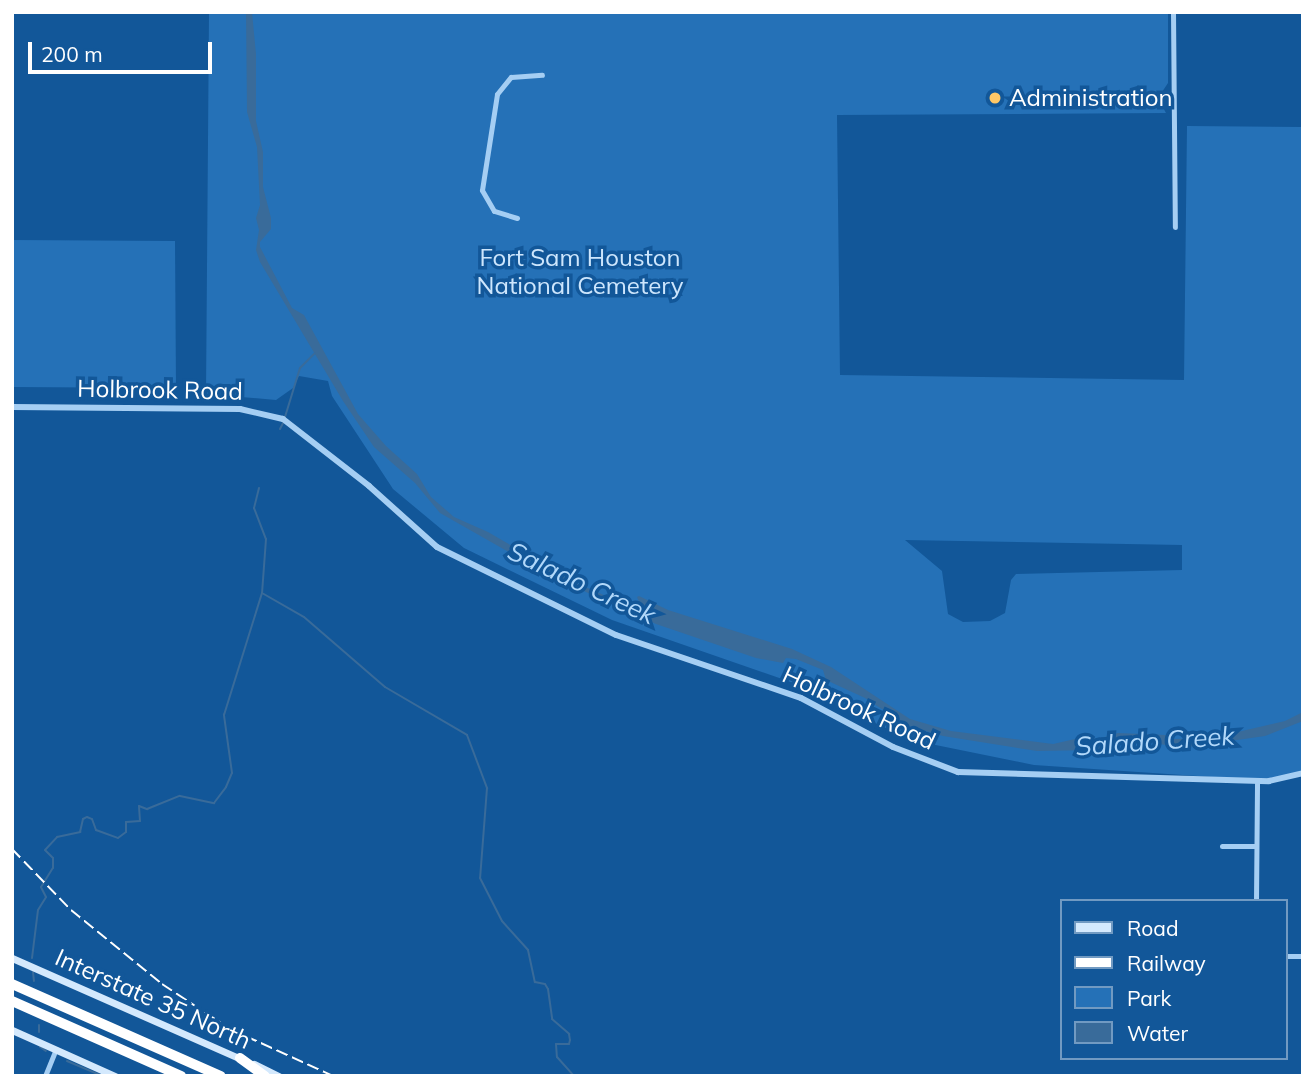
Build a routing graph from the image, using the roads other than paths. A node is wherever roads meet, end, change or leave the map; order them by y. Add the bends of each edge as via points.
1 (1173, 12) edge
2 (542, 75) dead end
3 (1158, 98) dead end
4 (1173, 98) junction
5 (517, 218) dead end
6 (1175, 227) dead end
7 (12, 407) edge
8 (1303, 773) edge
9 (1257, 780) junction
10 (1222, 846) dead end
11 (1256, 846) junction
12 (1256, 899) edge
13 (12, 958) edge
14 (12, 984) edge
15 (12, 1001) edge
16 (12, 1030) edge
17 (56, 1049) junction
18 (240, 1058) junction
19 (45, 1076) edge
20 (116, 1076) edge
21 (181, 1076) edge
22 (221, 1076) edge
23 (265, 1076) edge
24 (279, 1076) edge

1 - 4 street
2 - 5 street via 510,77 497,94 482,190 494,211
3 - 4 street
4 - 6 street
7 - 9 street, Holbrook Road via 240,409 283,419 437,547 616,635 802,698 893,747 958,772
8 - 9 street, Holbrook Road
9 - 11 street
10 - 11 street
11 - 12 street
13 - 18 main road, Interstate 35 North
14 - 22 highway
15 - 21 highway
16 - 17 main road
17 - 19 street
17 - 20 main road
18 - 23 highway
18 - 24 main road, Interstate 35 North

